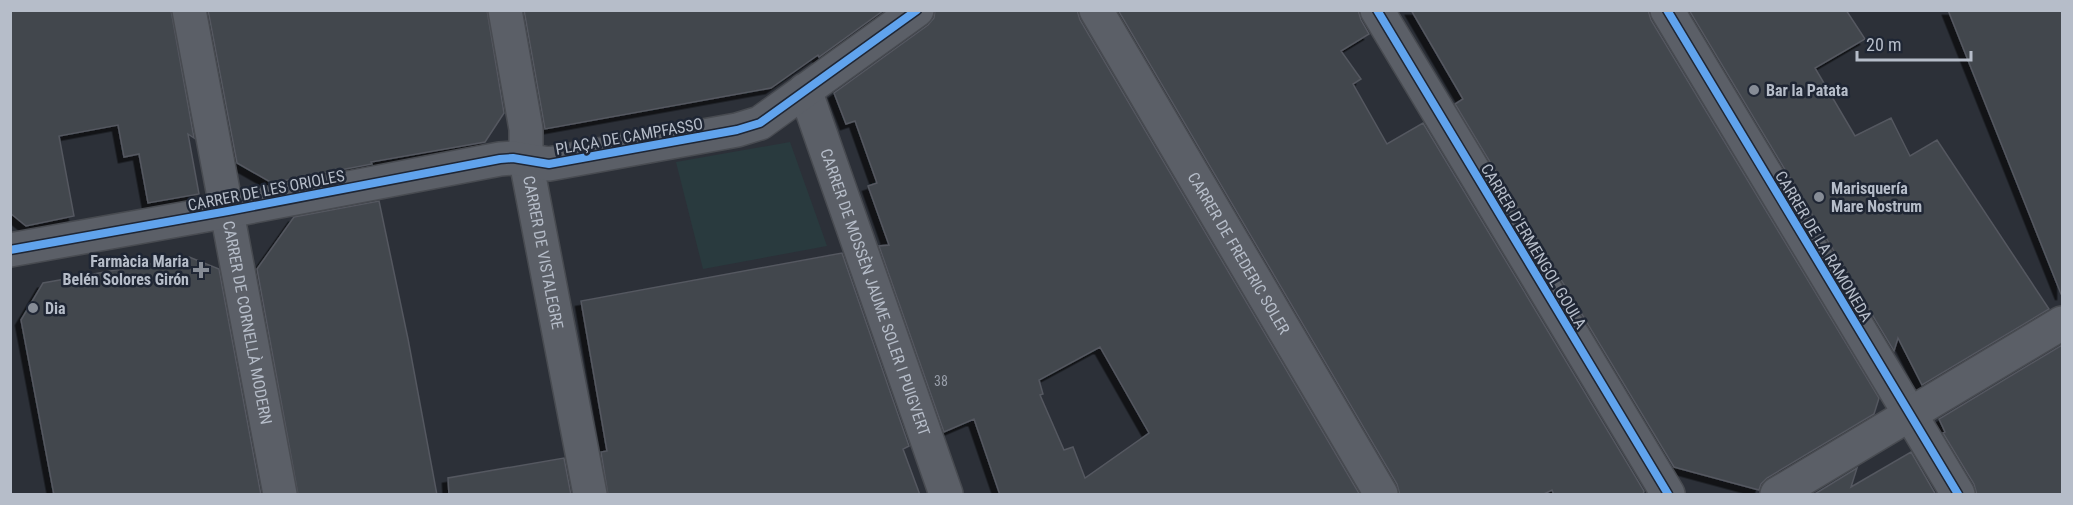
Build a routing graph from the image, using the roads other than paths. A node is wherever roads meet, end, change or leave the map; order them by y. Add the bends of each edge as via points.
1 (189, 10) edge
2 (505, 10) edge
3 (917, 10) edge
4 (1096, 10) edge
5 (1377, 10) edge
6 (1667, 10) edge
7 (805, 90) junction
8 (526, 161) junction
9 (228, 211) junction
10 (10, 250) edge
11 (2062, 323) edge
12 (1911, 415) junction
13 (280, 495) edge
14 (590, 495) edge
15 (946, 495) edge
16 (1382, 495) edge
17 (1668, 495) edge
18 (1777, 495) edge
19 (1958, 495) edge

1 - 9 street, CARRER DE CORNELLÀ MODERN
2 - 8 street, CARRER DE VISTALEGRE via 526,129
3 - 7 street, PLAÇA DE CAMPFASSO
4 - 16 street, CARRER DE FREDERIC SOLER
5 - 17 street, CARRER D'ERMENGOL GOULA
6 - 12 street, CARRER DE LA RAMONEDA
7 - 8 street, PLAÇA DE CAMPFASSO via 760,123 737,130 549,165
7 - 15 street, CARRER DE MOSSÈN JAUME SOLER I PUIGVERT
8 - 9 street, CARRER DE LES ORIOLES via 500,159
8 - 14 street, CARRER DE VISTALEGRE
9 - 10 street, CARRER DE LES ORIOLES
9 - 13 street, CARRER DE CORNELLÀ MODERN
11 - 12 street
12 - 18 street
12 - 19 street, CARRER DE LA RAMONEDA

